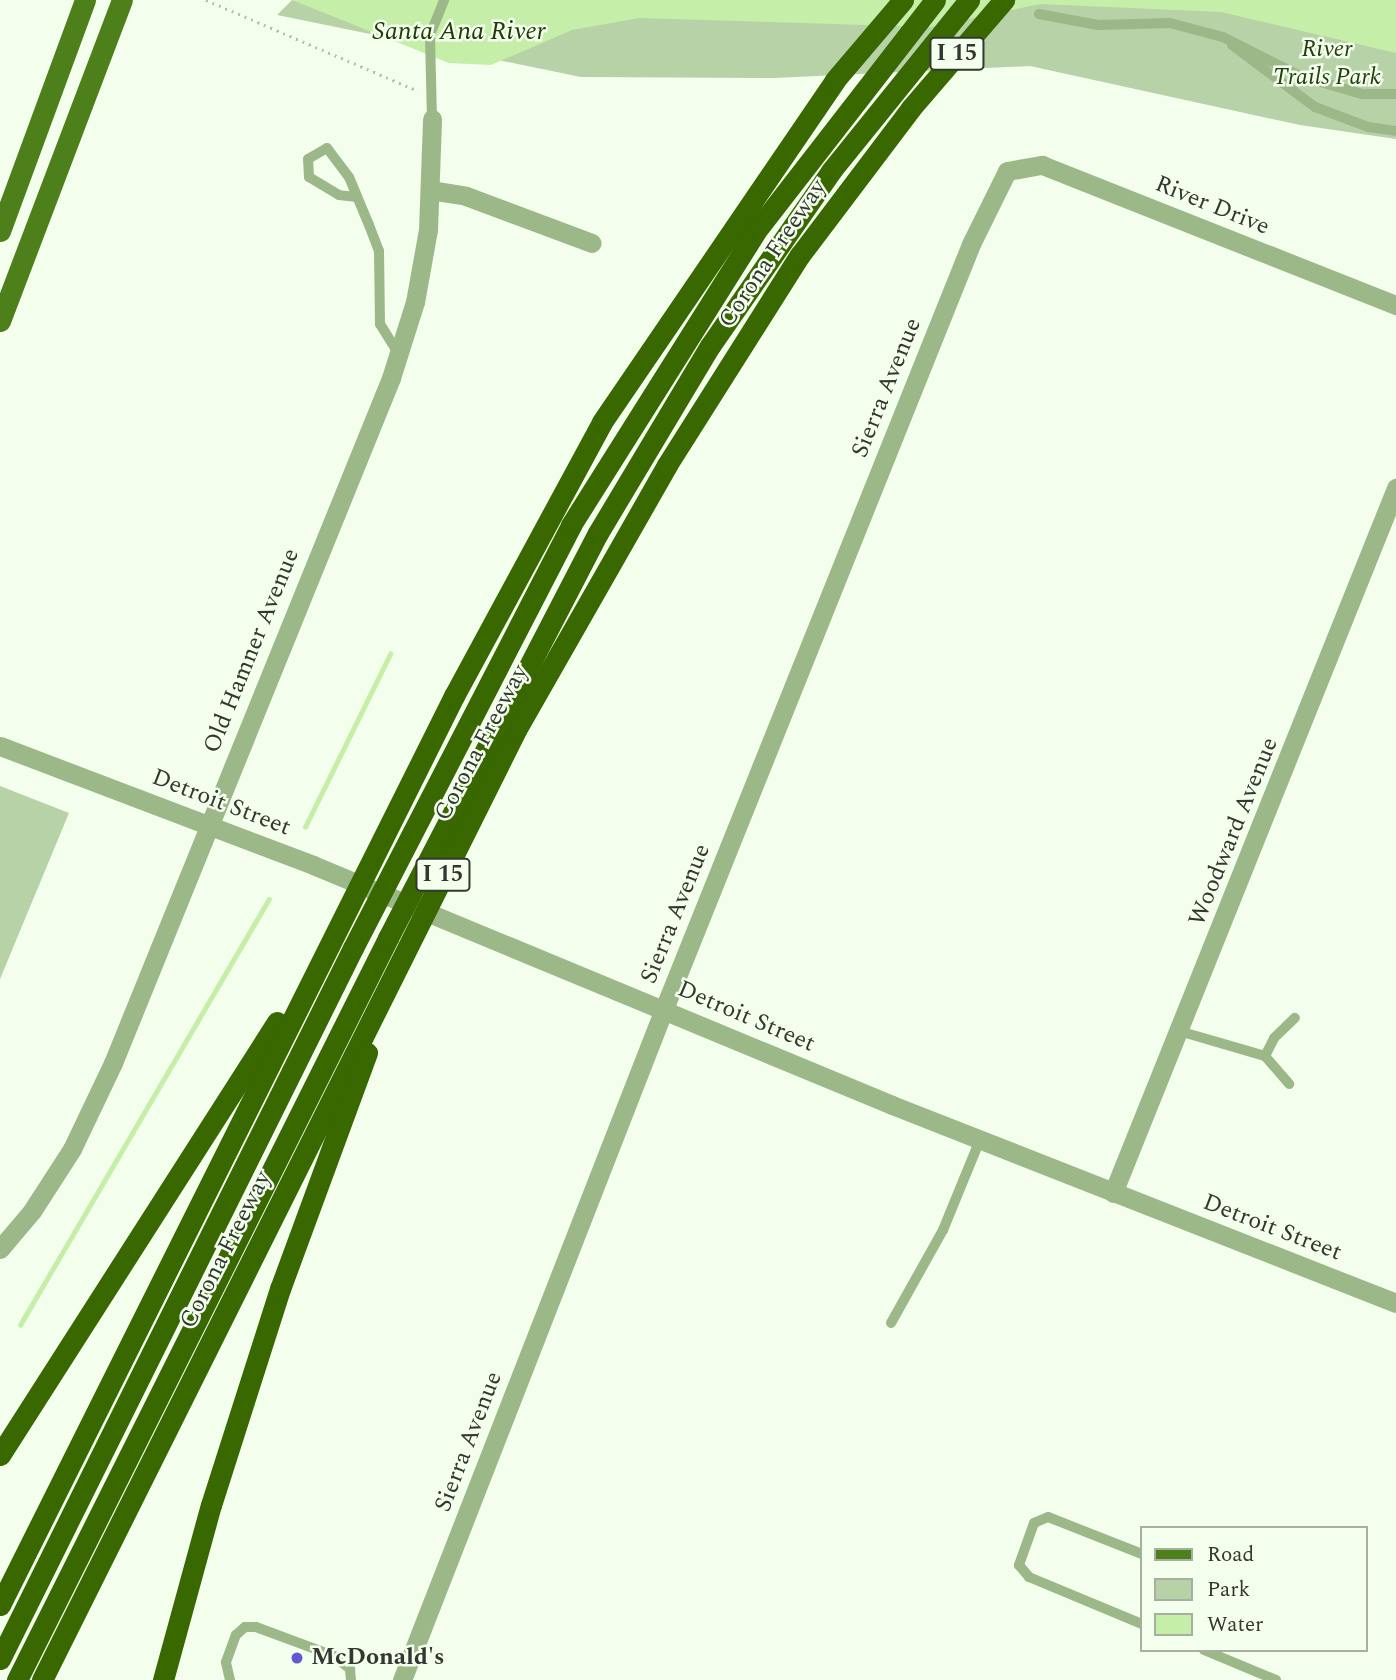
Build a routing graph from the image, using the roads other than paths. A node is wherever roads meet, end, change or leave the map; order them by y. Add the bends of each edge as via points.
1 (85, 0) edge
2 (122, 0) edge
3 (444, 0) edge
4 (903, 0) edge
5 (935, 0) edge
6 (969, 0) edge
7 (1004, 0) edge
8 (1039, 14) dead end
9 (1223, 37) junction
10 (1396, 94) edge
11 (432, 119) joint
12 (1396, 131) edge
13 (1007, 171) joint
14 (430, 190) junction
15 (357, 197) junction
16 (0, 230) edge
17 (592, 243) dead end
18 (1396, 305) edge
19 (0, 321) edge
20 (399, 353) junction
21 (1396, 488) edge
22 (0, 746) edge
23 (208, 824) junction
24 (338, 926) junction
25 (401, 958) junction
26 (664, 1009) junction
27 (1295, 1018) dead end
28 (1179, 1031) junction
29 (1265, 1056) junction
30 (1289, 1084) dead end
31 (980, 1140) junction
32 (1113, 1193) junction
33 (0, 1249) edge
34 (1396, 1303) edge
35 (891, 1323) dead end
36 (0, 1455) edge
37 (1140, 1553) edge
38 (0, 1605) edge
39 (1140, 1623) edge
40 (1209, 1652) edge
41 (0, 1659) edge
42 (231, 1679) edge
43 (17, 1680) edge
44 (42, 1680) edge
45 (163, 1680) edge
46 (351, 1680) edge
47 (402, 1680) edge
48 (1276, 1680) edge

1 - 16 main road
2 - 19 main road
3 - 11 lane via 430,35
4 - 24 highway, Corona Freeway via 835,80 601,422 453,696
5 - 41 highway via 759,227 571,525 353,948
6 - 43 highway via 831,171 710,346 598,533 344,1025
7 - 25 highway, Corona Freeway / I 15 via 911,108 800,255 667,465 516,730
8 - 9 lane via 1098,25 1170,23
9 - 10 lane via 1300,76 1362,94
9 - 12 lane via 1315,107 1368,127
11 - 14 street, Old Hamner Avenue
13 - 18 street, River Drive via 1042,165
13 - 26 street, Sierra Avenue via 971,244
14 - 17 street via 466,196
14 - 20 street, Old Hamner Avenue via 429,230
15 - 15 lane via 333,152 327,148 315,152 306,168 309,177 339,195
15 - 20 lane via 379,251 380,324
20 - 23 street, Old Hamner Avenue
21 - 28 street, Woodward Avenue
22 - 23 street, Detroit Street
23 - 26 street, Detroit Street
23 - 33 street, Old Hamner Avenue via 130,1027 72,1149 32,1211
24 - 36 highway
24 - 38 highway, Corona Freeway
25 - 44 highway, Corona Freeway / I 15
25 - 45 highway via 281,1289 211,1505
26 - 31 street, Detroit Street
26 - 47 street, Sierra Avenue
27 - 29 lane via 1274,1038
28 - 29 lane
28 - 32 street, Woodward Avenue
29 - 30 lane
31 - 32 street, Detroit Street
31 - 35 lane via 943,1230
32 - 34 street, Detroit Street
37 - 39 lane via 1048,1517 1034,1523 1019,1565 1029,1577
40 - 48 lane
42 - 46 lane via 226,1662 236,1634 245,1627 256,1627 334,1656 350,1669

